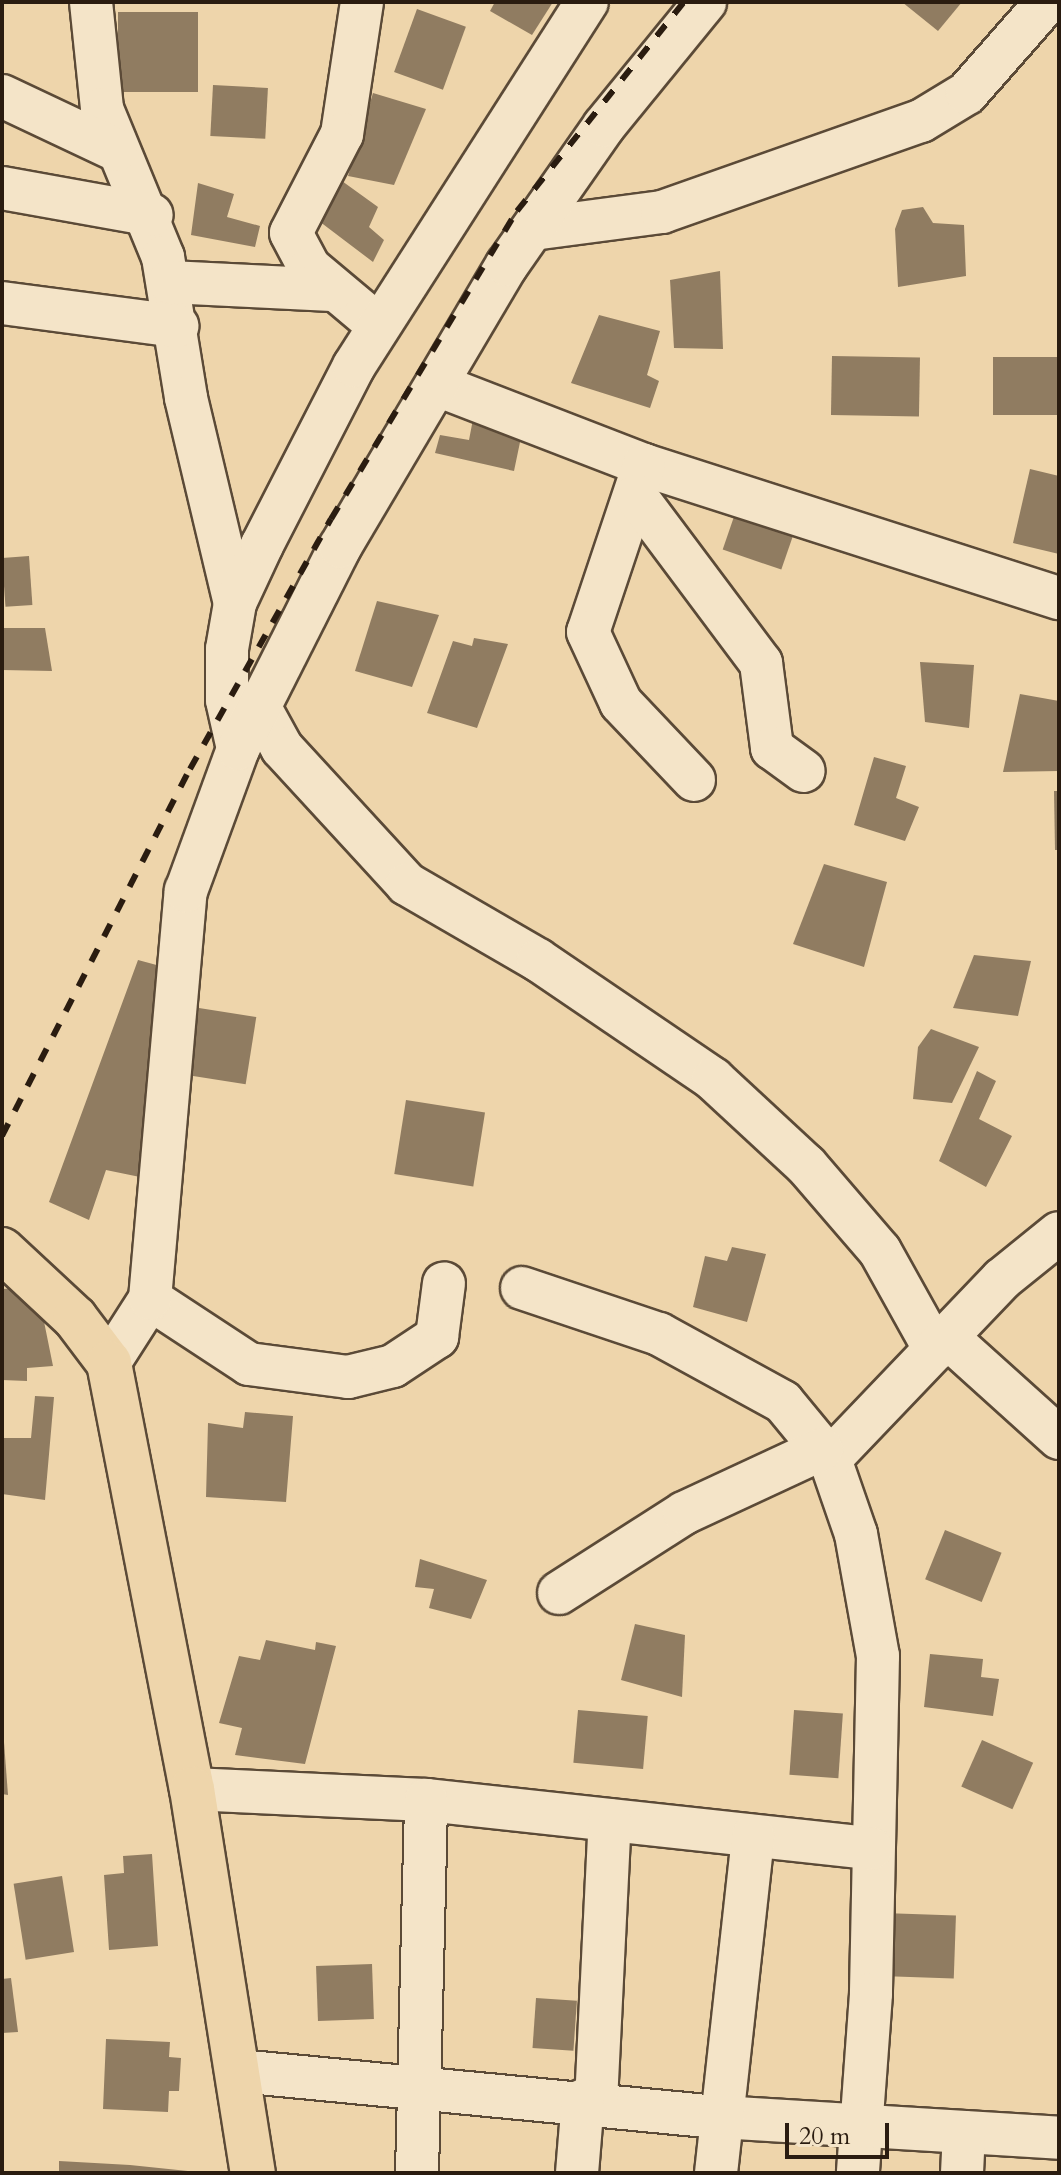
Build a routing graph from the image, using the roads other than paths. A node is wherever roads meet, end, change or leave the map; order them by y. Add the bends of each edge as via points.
1 (91, 2) edge
2 (362, 2) edge
3 (587, 2) edge
4 (705, 2) edge
5 (1047, 2) edge
6 (2, 96) edge
7 (116, 150) junction
8 (2, 188) edge
9 (152, 215) junction
10 (533, 229) junction
11 (169, 282) junction
12 (332, 290) junction
13 (2, 303) edge
14 (177, 326) junction
15 (379, 326) junction
16 (437, 385) junction
17 (640, 480) junction
18 (1059, 598) edge
19 (235, 603) junction
20 (259, 706) junction
21 (238, 749) junction
22 (804, 771) dead end
23 (694, 780) dead end
24 (1059, 1233) edge
25 (2, 1250) edge
26 (444, 1283) dead end
27 (522, 1288) dead end
28 (150, 1299) junction
29 (941, 1344) junction
30 (109, 1363) junction
31 (1059, 1438) edge
32 (826, 1454) junction
33 (559, 1593) dead end
34 (192, 1789) junction
35 (426, 1800) junction
36 (610, 1820) junction
37 (753, 1836) junction
38 (871, 1848) junction
39 (239, 2071) junction
40 (421, 2092) junction
41 (590, 2101) junction
42 (720, 2117) junction
43 (859, 2125) junction
44 (964, 2132) junction
45 (1059, 2138) edge
46 (253, 2173) edge
47 (417, 2173) edge
48 (577, 2173) edge
49 (716, 2173) edge
50 (858, 2173) edge
51 (962, 2173) edge

1 - 7 street via 102,109
2 - 12 street via 342,134 291,233 302,260
3 - 15 street
4 - 10 street
5 - 10 street via 987,75 921,121 662,212
6 - 7 street
7 - 9 street
8 - 9 street
9 - 11 street
10 - 16 street
11 - 12 street
11 - 14 street
12 - 15 street
13 - 14 street
14 - 19 street via 186,398
15 - 19 street
16 - 17 street
16 - 20 street via 340,547
17 - 18 street
17 - 22 street via 761,663 772,748
17 - 23 street via 588,632 621,703
19 - 21 street via 227,700
20 - 21 street
20 - 29 street via 282,748 407,884 538,960 713,1079 806,1165 880,1251
21 - 28 street via 186,891
24 - 29 street
25 - 30 main road via 75,1318
26 - 28 street via 437,1337 393,1366 348,1377 249,1364
27 - 32 street via 659,1334 783,1402
28 - 30 street
29 - 31 street
29 - 32 street
30 - 34 main road
32 - 33 street via 684,1513
32 - 38 street via 856,1534 878,1656
34 - 35 street
34 - 39 main road
35 - 36 street
35 - 40 street
36 - 37 street
36 - 41 street
37 - 38 street
37 - 42 street
38 - 43 street via 871,1994
39 - 40 street
39 - 46 main road
40 - 41 street
40 - 47 street
41 - 42 street
41 - 48 street
42 - 43 street
42 - 49 street
43 - 44 street
43 - 50 street
44 - 45 street
44 - 51 street

